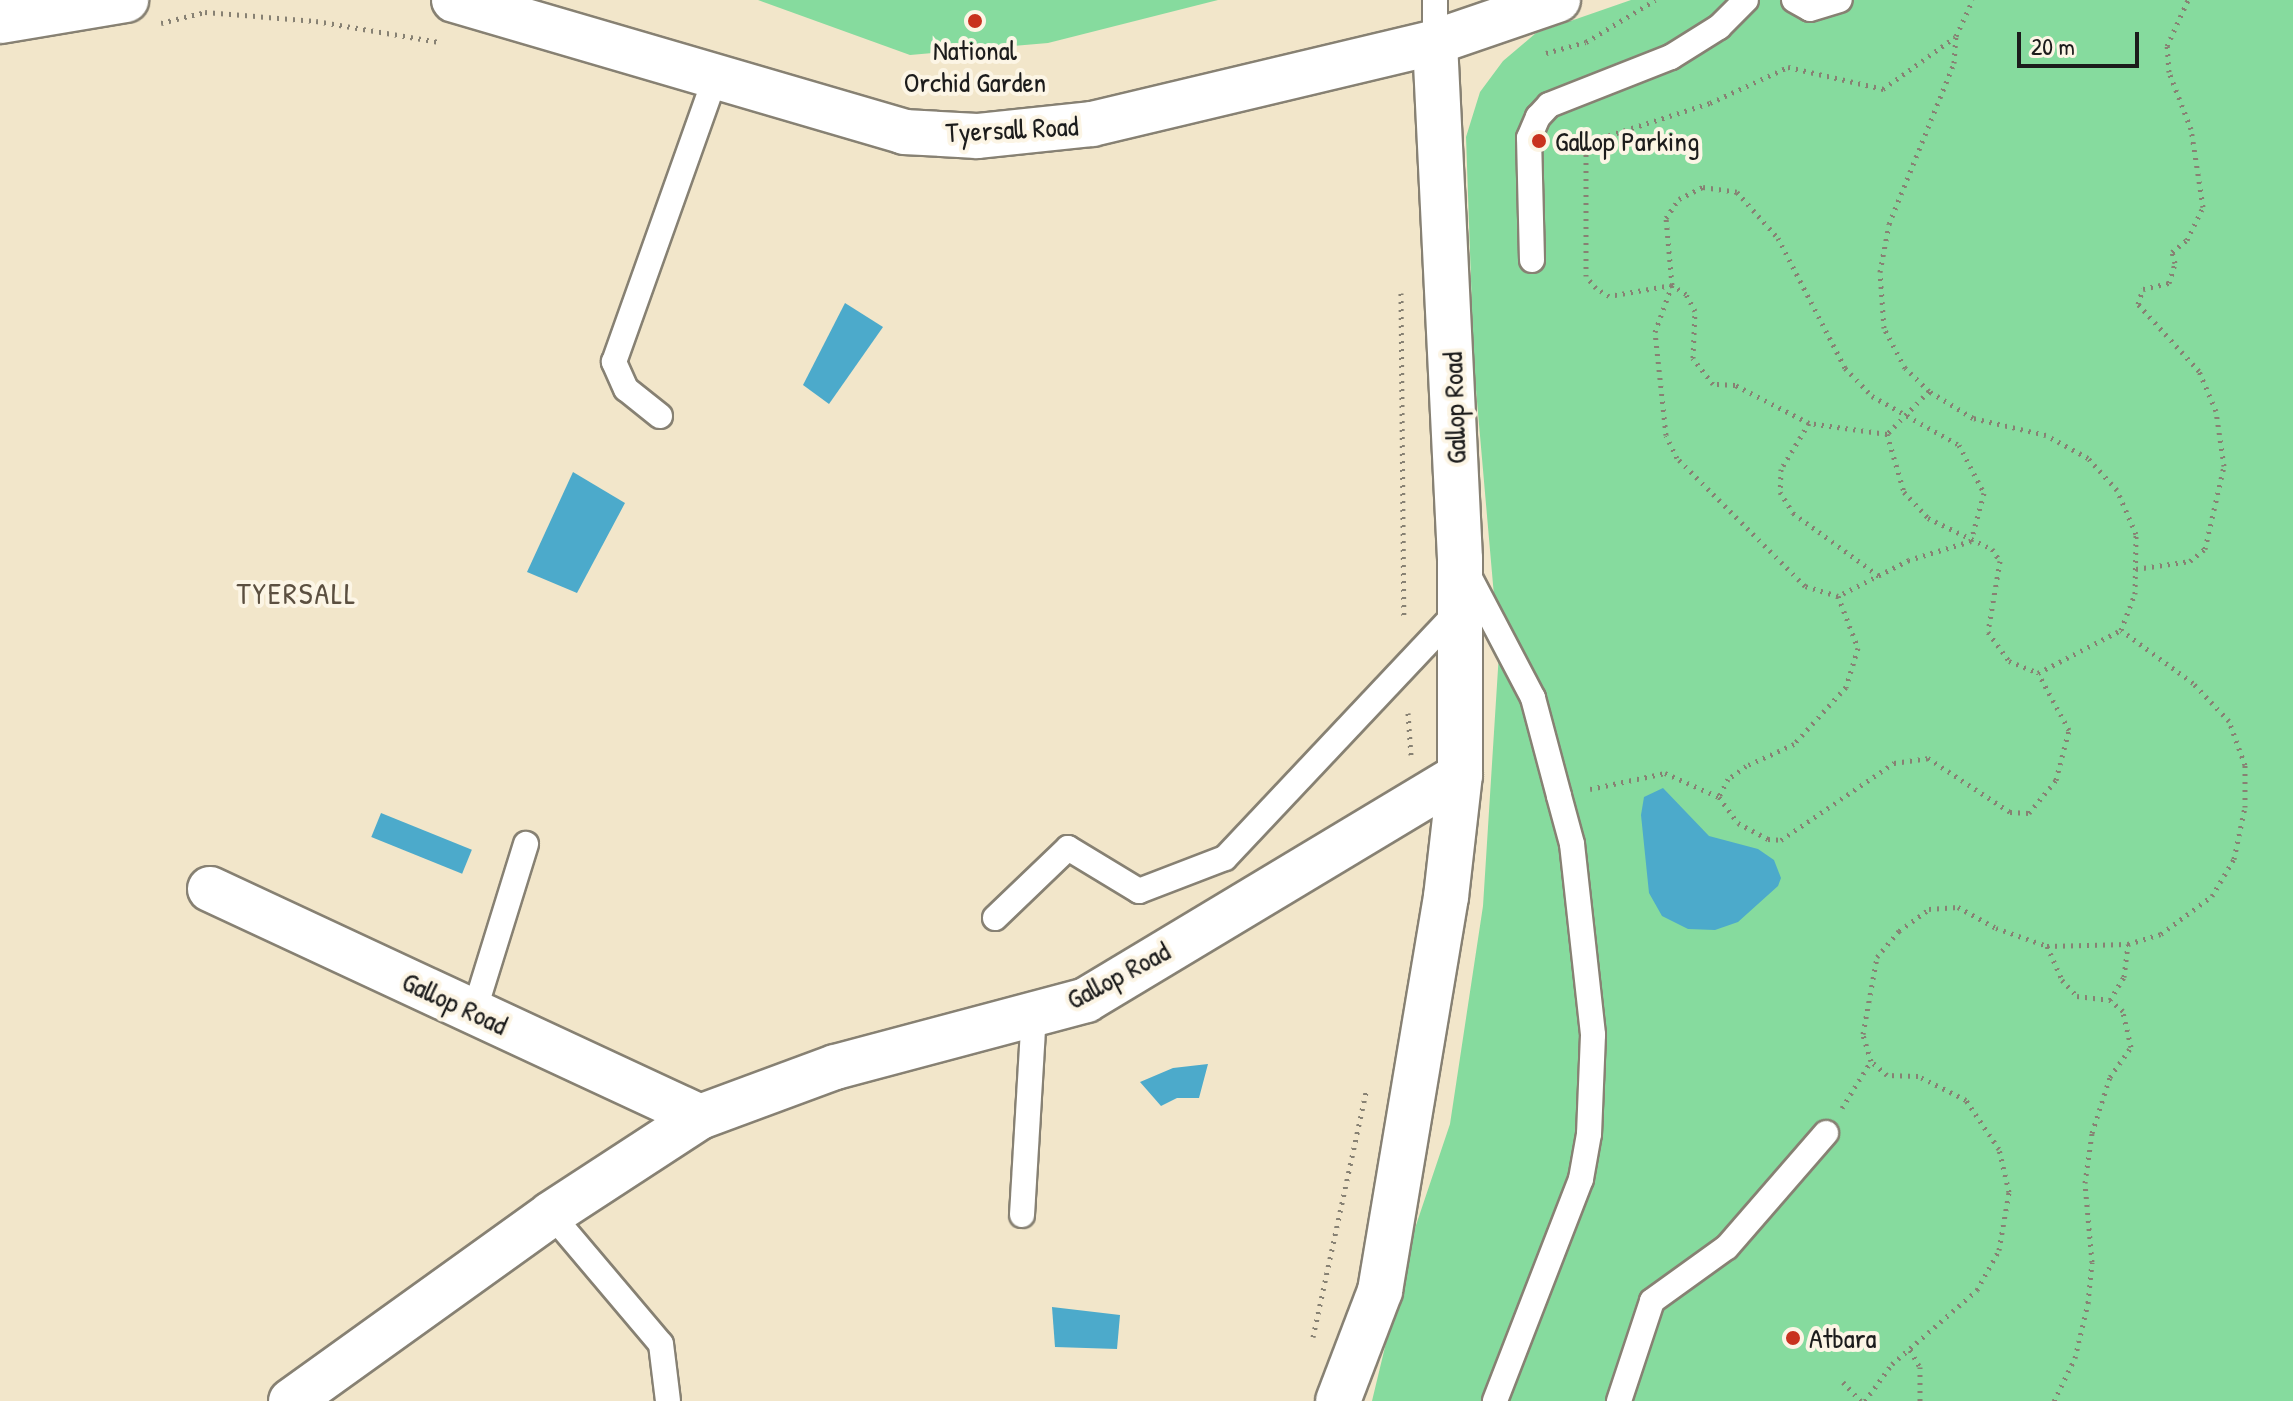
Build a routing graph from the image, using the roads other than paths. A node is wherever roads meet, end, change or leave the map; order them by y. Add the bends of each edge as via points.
1 (126, 0) edge
2 (454, 0) edge
3 (1558, 0) edge
4 (1746, 0) edge
5 (1794, 0) edge
6 (1840, 0) edge
7 (0, 21) edge
8 (1435, 21) edge
9 (716, 76) junction
10 (1532, 260) dead end
11 (660, 416) dead end
12 (1460, 559) junction
13 (1457, 612) junction
14 (1460, 775) junction
15 (526, 844) dead end
16 (210, 889) dead end
17 (995, 918) dead end
18 (474, 1012) junction
19 (1034, 1015) junction
20 (700, 1117) junction
21 (1826, 1133) road end
22 (551, 1214) junction
23 (1022, 1215) dead end
24 (291, 1401) edge
25 (668, 1401) edge
26 (1338, 1401) edge
27 (1495, 1401) edge
28 (1619, 1401) edge

1 - 7 street
2 - 9 street, Tyersall Road
3 - 8 street, Tyersall Road
4 - 10 lane via 1719,27 1671,57 1549,105 1538,117 1529,138
5 - 6 lane via 1810,9
8 - 9 street, Tyersall Road via 1092,124 977,136 904,132
8 - 12 street, Gallop Road
9 - 11 lane via 614,362 626,389
12 - 13 street, Gallop Road
12 - 27 lane via 1533,698 1572,844 1593,1035 1589,1134 1581,1179
13 - 14 street, Gallop Road
13 - 17 lane via 1225,858 1139,891 1068,848
14 - 19 street, Gallop Road via 1086,1000
14 - 26 street, Gallop Road via 1446,897 1380,1291
15 - 18 lane
16 - 18 street, Gallop Road
18 - 20 street, Gallop Road
19 - 20 street, Gallop Road via 835,1067
19 - 23 lane
20 - 22 street, Gallop Road
21 - 28 lane via 1727,1247 1652,1301
22 - 24 street, Gallop Road
22 - 25 lane via 661,1344

